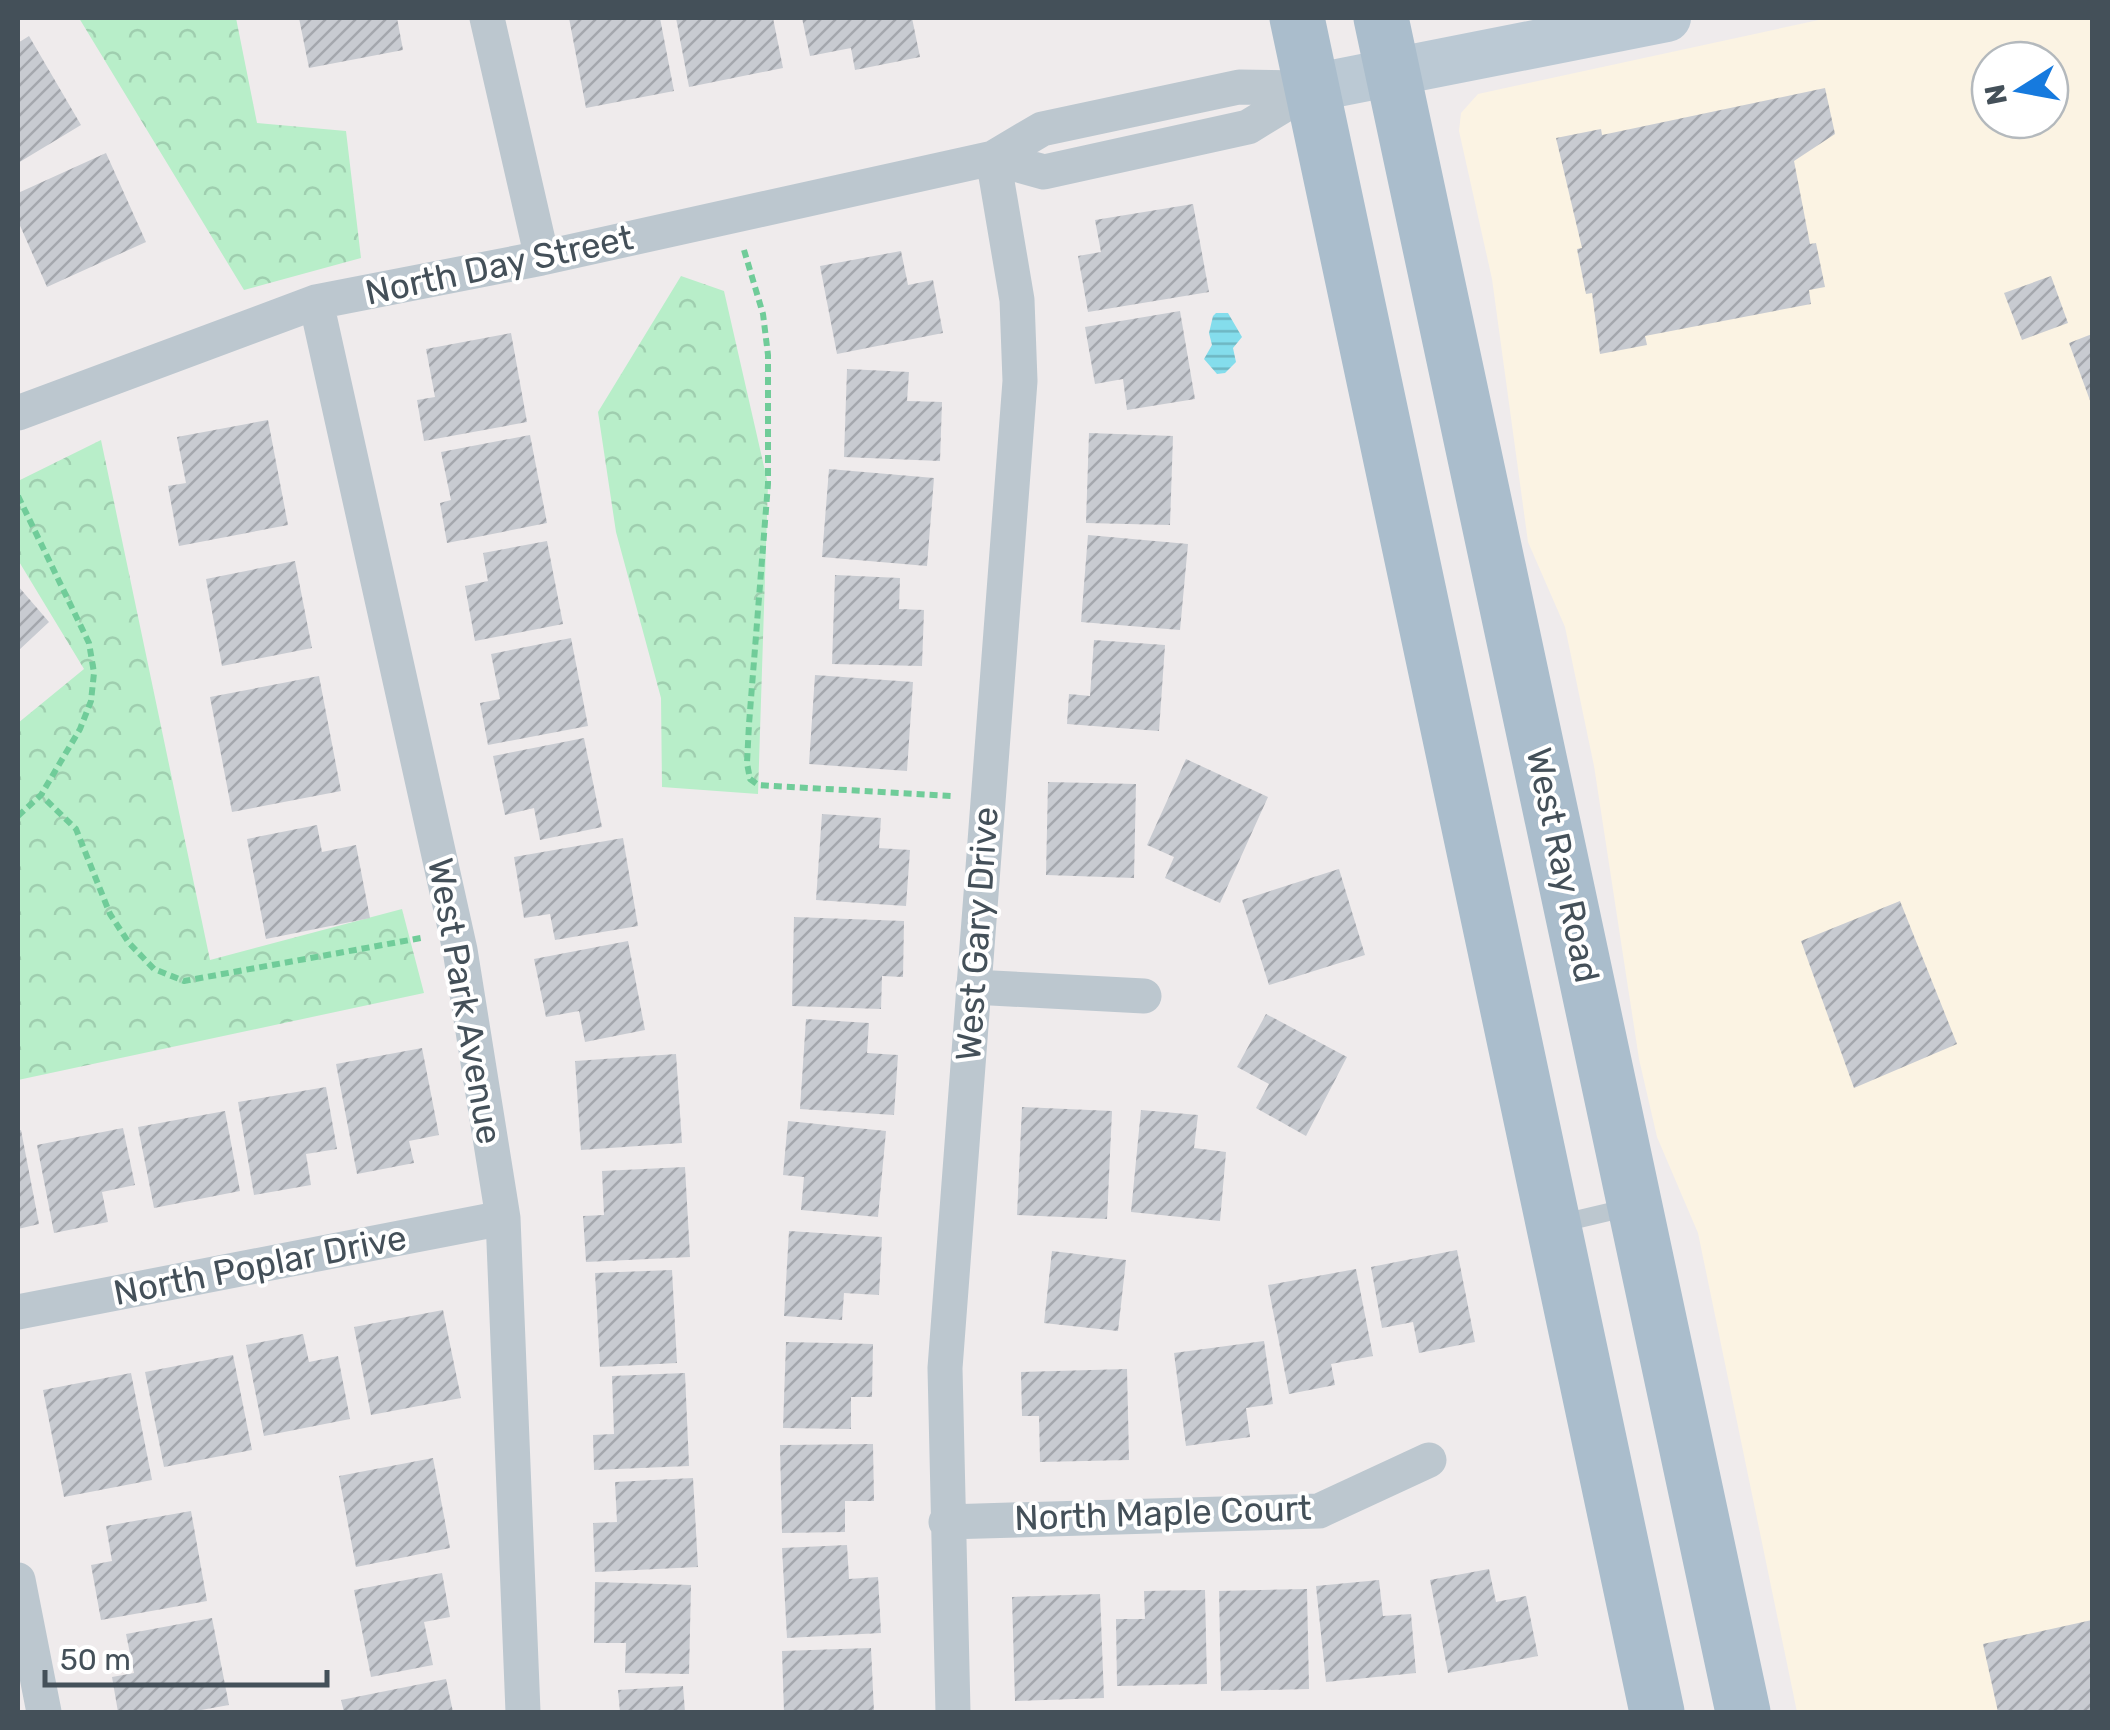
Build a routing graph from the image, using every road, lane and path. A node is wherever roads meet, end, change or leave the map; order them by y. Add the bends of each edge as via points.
1 (487, 18) edge
2 (1297, 18) edge
3 (1381, 18) edge
4 (1667, 18) edge
5 (1392, 72) junction
6 (1312, 88) junction
7 (993, 158) junction
8 (734, 215) junction
9 (542, 258) junction
10 (316, 302) junction
11 (19, 408) edge
12 (18, 496) edge
13 (42, 795) junction
14 (987, 801) junction
15 (18, 816) edge
16 (455, 926) junction
17 (974, 987) junction
18 (1144, 996) dead end
19 (1636, 1206) junction
20 (503, 1218) junction
21 (1552, 1225) junction
22 (18, 1312) edge
23 (1429, 1460) dead end
24 (946, 1522) junction
25 (18, 1580) edge
26 (44, 1712) edge
27 (523, 1712) edge
28 (952, 1712) edge
29 (1658, 1712) edge
30 (1743, 1712) edge

1 - 9 street
2 - 6 main road
3 - 5 main road, West Ray Road
4 - 5 street, North Day Street
5 - 6 street, North Day Street
5 - 19 main road, West Ray Road
6 - 7 street, North Day Street via 1248,128 1044,172
6 - 21 main road
7 - 8 street, North Day Street
7 - 14 street, West Gary Drive via 1020,344
8 - 9 street, North Day Street
8 - 14 path via 768,355 768,484 750,778 758,785
9 - 10 street, North Day Street
10 - 11 street, North Day Street
10 - 16 street, West Park Avenue
12 - 13 path via 89,643 94,673 80,729
13 - 15 path
13 - 16 path via 76,830 129,943 154,969 184,981
14 - 17 street, West Gary Drive
16 - 20 street, West Park Avenue
17 - 18 street
17 - 24 street, West Gary Drive via 945,1368
19 - 21 lane
19 - 30 main road, West Ray Road
20 - 22 street, North Poplar Drive
20 - 27 street, West Park Avenue
21 - 29 main road
23 - 24 street, North Maple Court via 1319,1511
24 - 28 street, West Gary Drive
25 - 26 street

